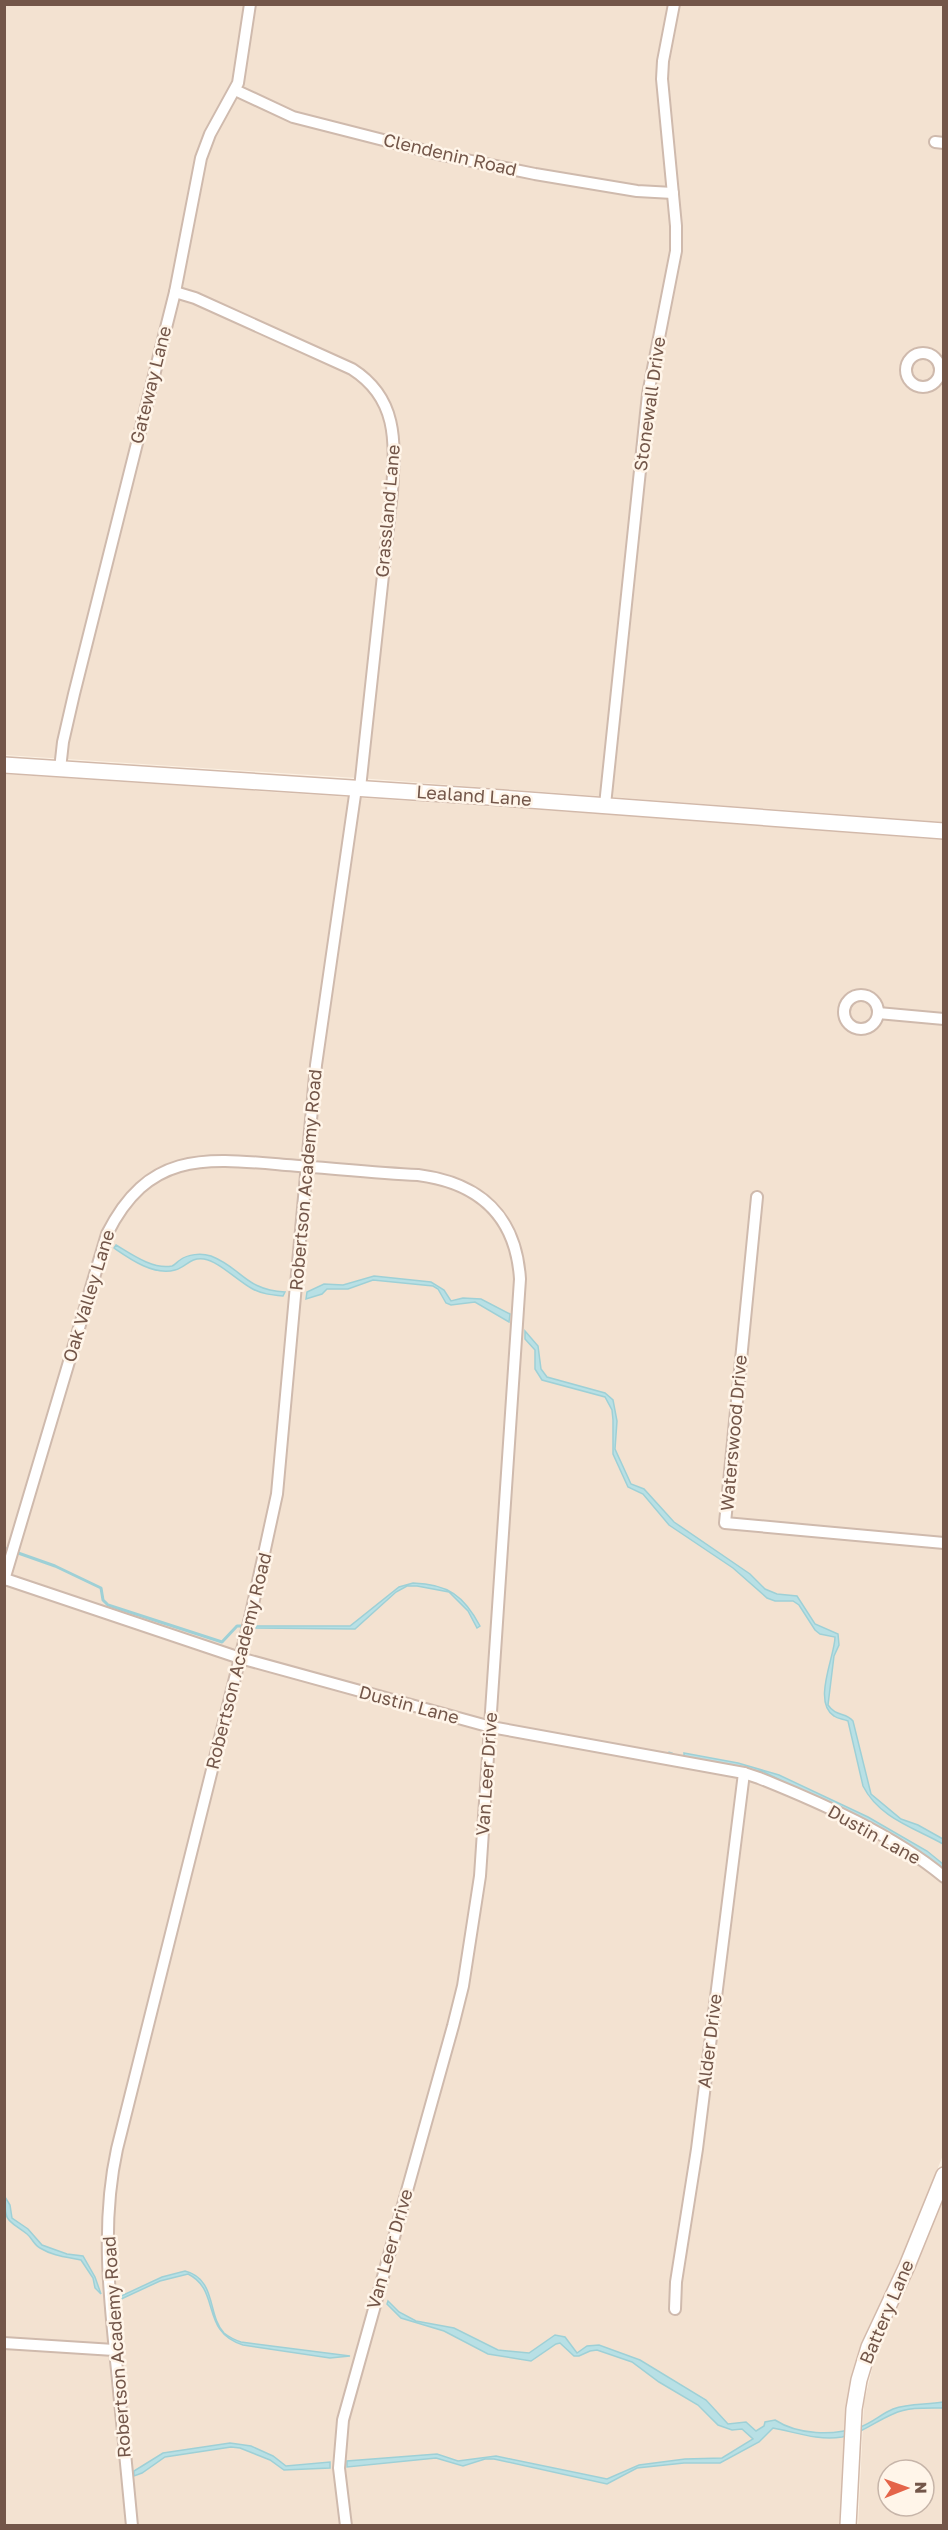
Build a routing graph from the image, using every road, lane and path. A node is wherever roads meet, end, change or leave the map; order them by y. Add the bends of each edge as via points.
1 (250, 4) edge
2 (674, 4) edge
3 (235, 90) junction
4 (673, 193) junction
5 (175, 292) junction
6 (4, 765) edge
7 (60, 769) junction
8 (358, 788) junction
9 (605, 805) junction
10 (944, 831) edge
11 (878, 1013) dead end
12 (944, 1019) edge
13 (307, 1166) junction
14 (757, 1197) dead end
15 (944, 1543) edge
16 (5, 1580) edge
17 (240, 1658) junction
18 (491, 1727) junction
19 (744, 1773) junction
20 (944, 1877) edge
21 (944, 2175) edge
22 (675, 2309) dead end
23 (4, 2343) edge
24 (114, 2350) junction
25 (132, 2526) edge
26 (346, 2526) edge
27 (848, 2526) edge

1 - 3 street, Gateway Lane
2 - 4 street, Stonewall Drive via 662,79
3 - 4 street, Clendenin Road via 292,117 442,155 637,191
3 - 5 street, Gateway Lane via 203,151
4 - 9 street, Stonewall Drive via 676,258 648,394
5 - 7 street, Gateway Lane via 66,728
5 - 8 street, Grassland Lane via 352,369 370,383 389,414 394,433 392,492
6 - 7 street, Lealand Lane
7 - 8 street, Lealand Lane
8 - 9 street, Lealand Lane
8 - 13 street, Robertson Academy Road via 321,1026
9 - 10 street, Lealand Lane
11 - 12 street
13 - 16 street, Oak Valley Lane via 222,1160 193,1162 158,1175 123,1206 103,1246
13 - 17 street, Robertson Academy Road via 279,1484
13 - 18 street, Van Leer Drive via 418,1175 453,1182 490,1207 506,1226 517,1250 519,1294
14 - 15 street, Waterswood Drive via 725,1523
16 - 17 street, Dustin Lane
17 - 18 street, Dustin Lane
17 - 24 street, Robertson Academy Road via 112,2174 108,2237
18 - 19 street, Dustin Lane
18 - 26 street, Van Leer Drive via 480,1876 463,1986 340,2435 340,2488
19 - 20 street, Dustin Lane via 870,1830 909,1851
19 - 22 street, Alder Drive
21 - 27 street, Battery Lane via 869,2347 853,2423
23 - 24 street
24 - 25 street, Robertson Academy Road

